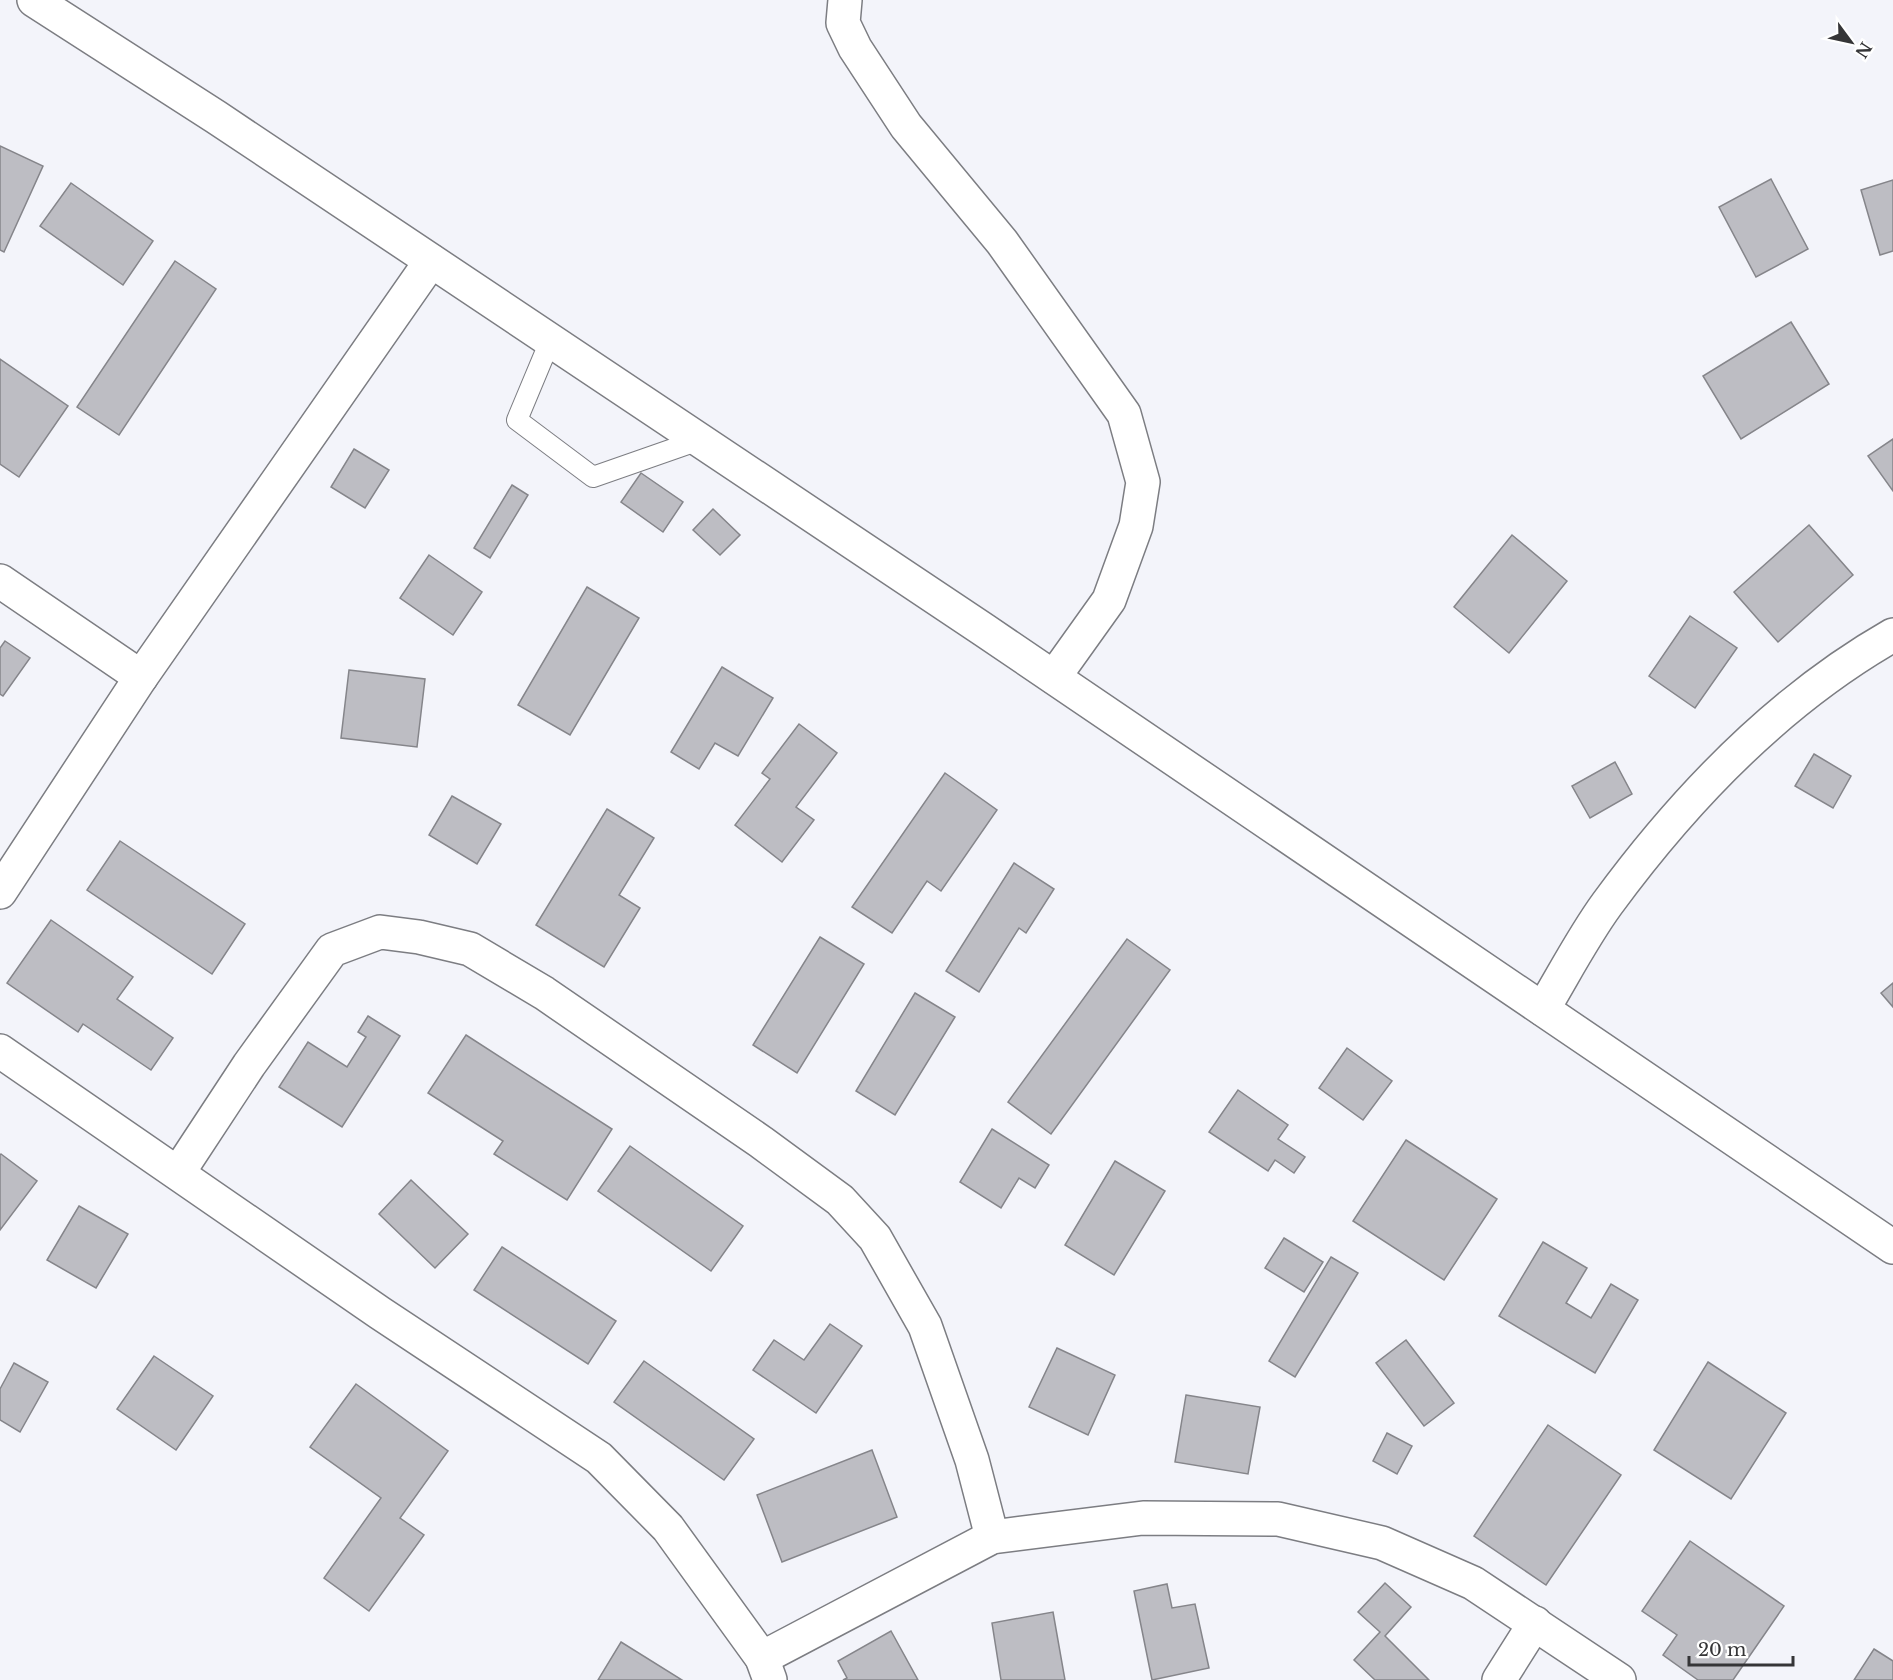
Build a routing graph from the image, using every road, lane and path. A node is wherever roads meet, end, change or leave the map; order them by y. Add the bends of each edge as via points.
1 (34, 0) edge
2 (844, 0) edge
3 (431, 261) junction
4 (550, 341) junction
5 (699, 440) junction
6 (0, 581) edge
7 (1893, 635) edge
8 (141, 677) junction
9 (1054, 677) junction
10 (0, 892) edge
11 (1543, 1009) junction
12 (0, 1051) edge
13 (178, 1173) junction
14 (1893, 1247) edge
15 (993, 1537) junction
16 (1535, 1623) junction
17 (766, 1669) edge
18 (1499, 1680) edge
19 (1619, 1680) edge

1 - 3 street
2 - 9 street via 843,23 855,48 906,126 1002,242 1124,414 1143,482 1136,526 1109,600
3 - 4 street
3 - 8 street
4 - 5 street
4 - 5 lane via 517,420 593,477
5 - 9 street
6 - 8 street
7 - 11 street via 1849,660 1796,701 1701,788 1606,905
8 - 10 street
9 - 11 street
11 - 14 street
12 - 13 street
13 - 15 street via 332,950 380,932 470,949 544,993 761,1142 840,1200 875,1238 925,1326 972,1460
13 - 17 street via 599,1458 668,1528
15 - 16 street via 1143,1518 1278,1519 1382,1543 1473,1583
15 - 17 street
16 - 18 street
16 - 19 street

